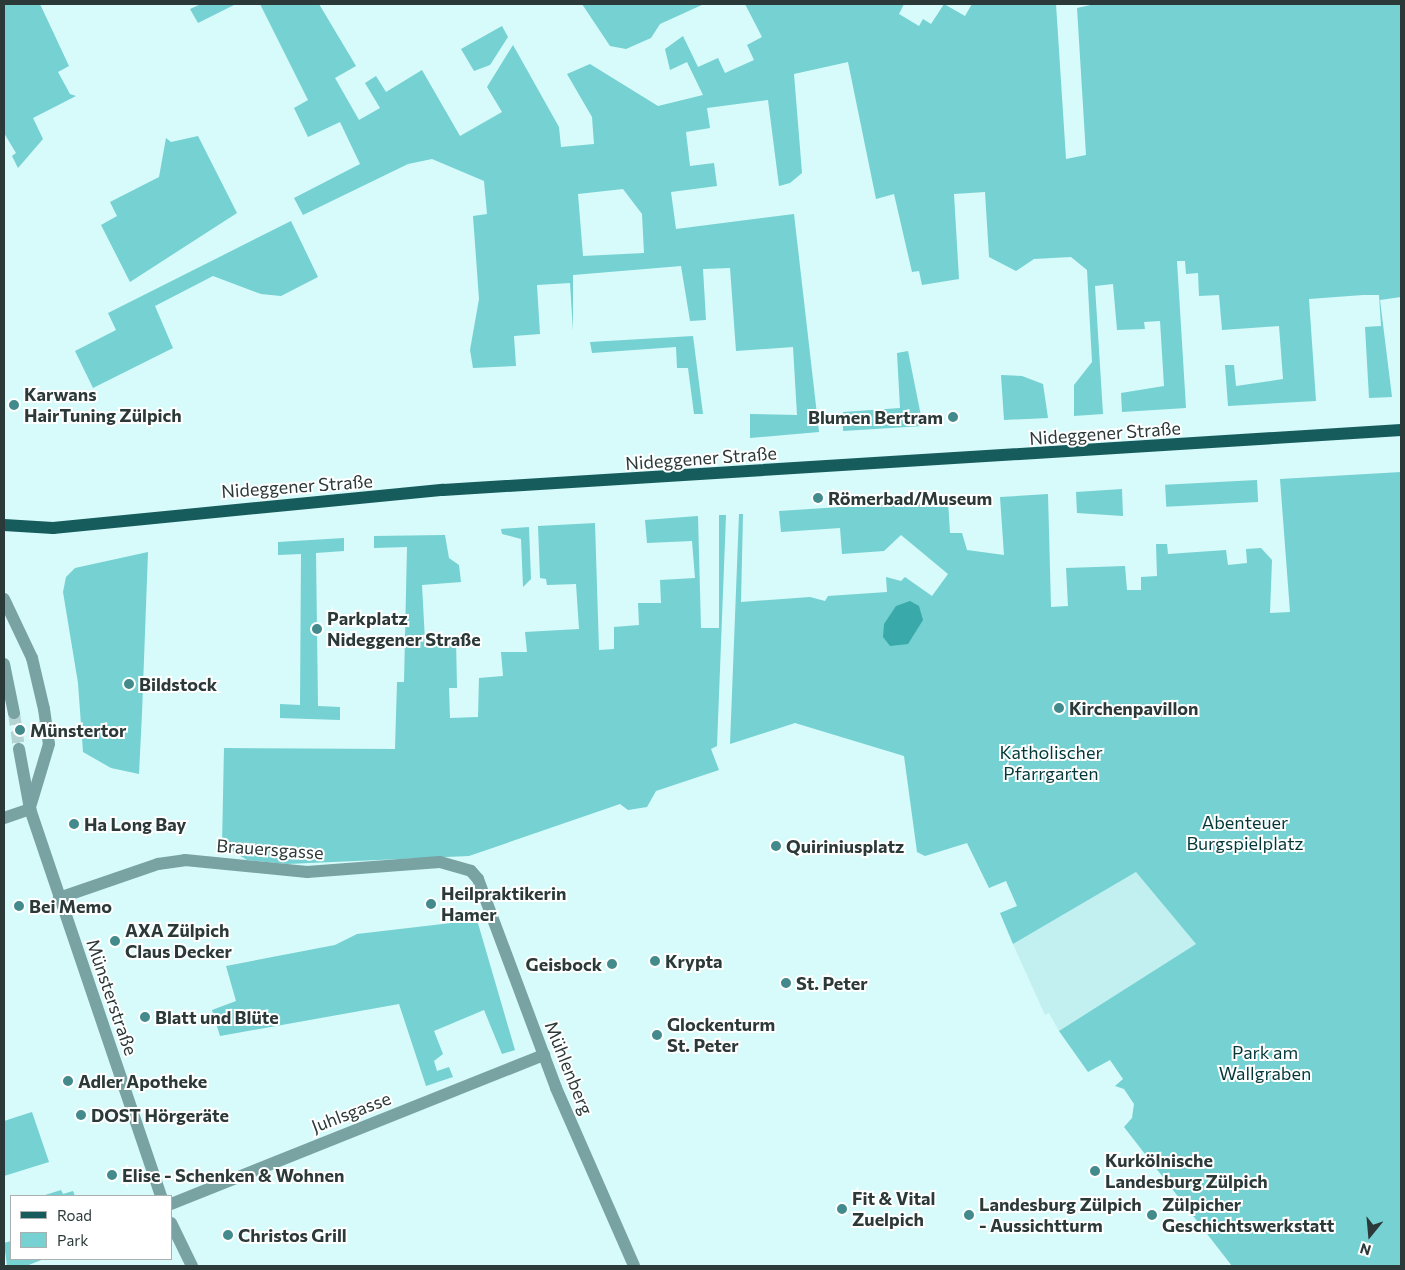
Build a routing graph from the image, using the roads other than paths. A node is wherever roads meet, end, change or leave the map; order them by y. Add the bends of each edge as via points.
1 (1401, 430) edge
2 (4, 525) edge
3 (4, 599) edge
4 (4, 664) edge
5 (14, 713) tunnel mouth
6 (19, 749) tunnel mouth
7 (30, 809) junction
8 (4, 818) edge
9 (478, 879) joint
10 (60, 898) junction
11 (544, 1055) junction
12 (161, 1195) edge
13 (172, 1204) edge
14 (172, 1225) edge
15 (192, 1266) edge
16 (634, 1266) edge

1 - 2 main road, Nideggener Straße via 443,490 53,528
3 - 7 street via 32,658 49,744
4 - 5 street
6 - 7 street, Münsterstraße
7 - 8 street
7 - 10 street, Münsterstraße
9 - 10 street, Brauersgasse via 450,862 308,872 185,860 158,864
9 - 11 street, Mühlenberg
10 - 12 street, Münsterstraße
11 - 13 street, Juhlsgasse
11 - 16 street, Mühlenberg
14 - 15 street

